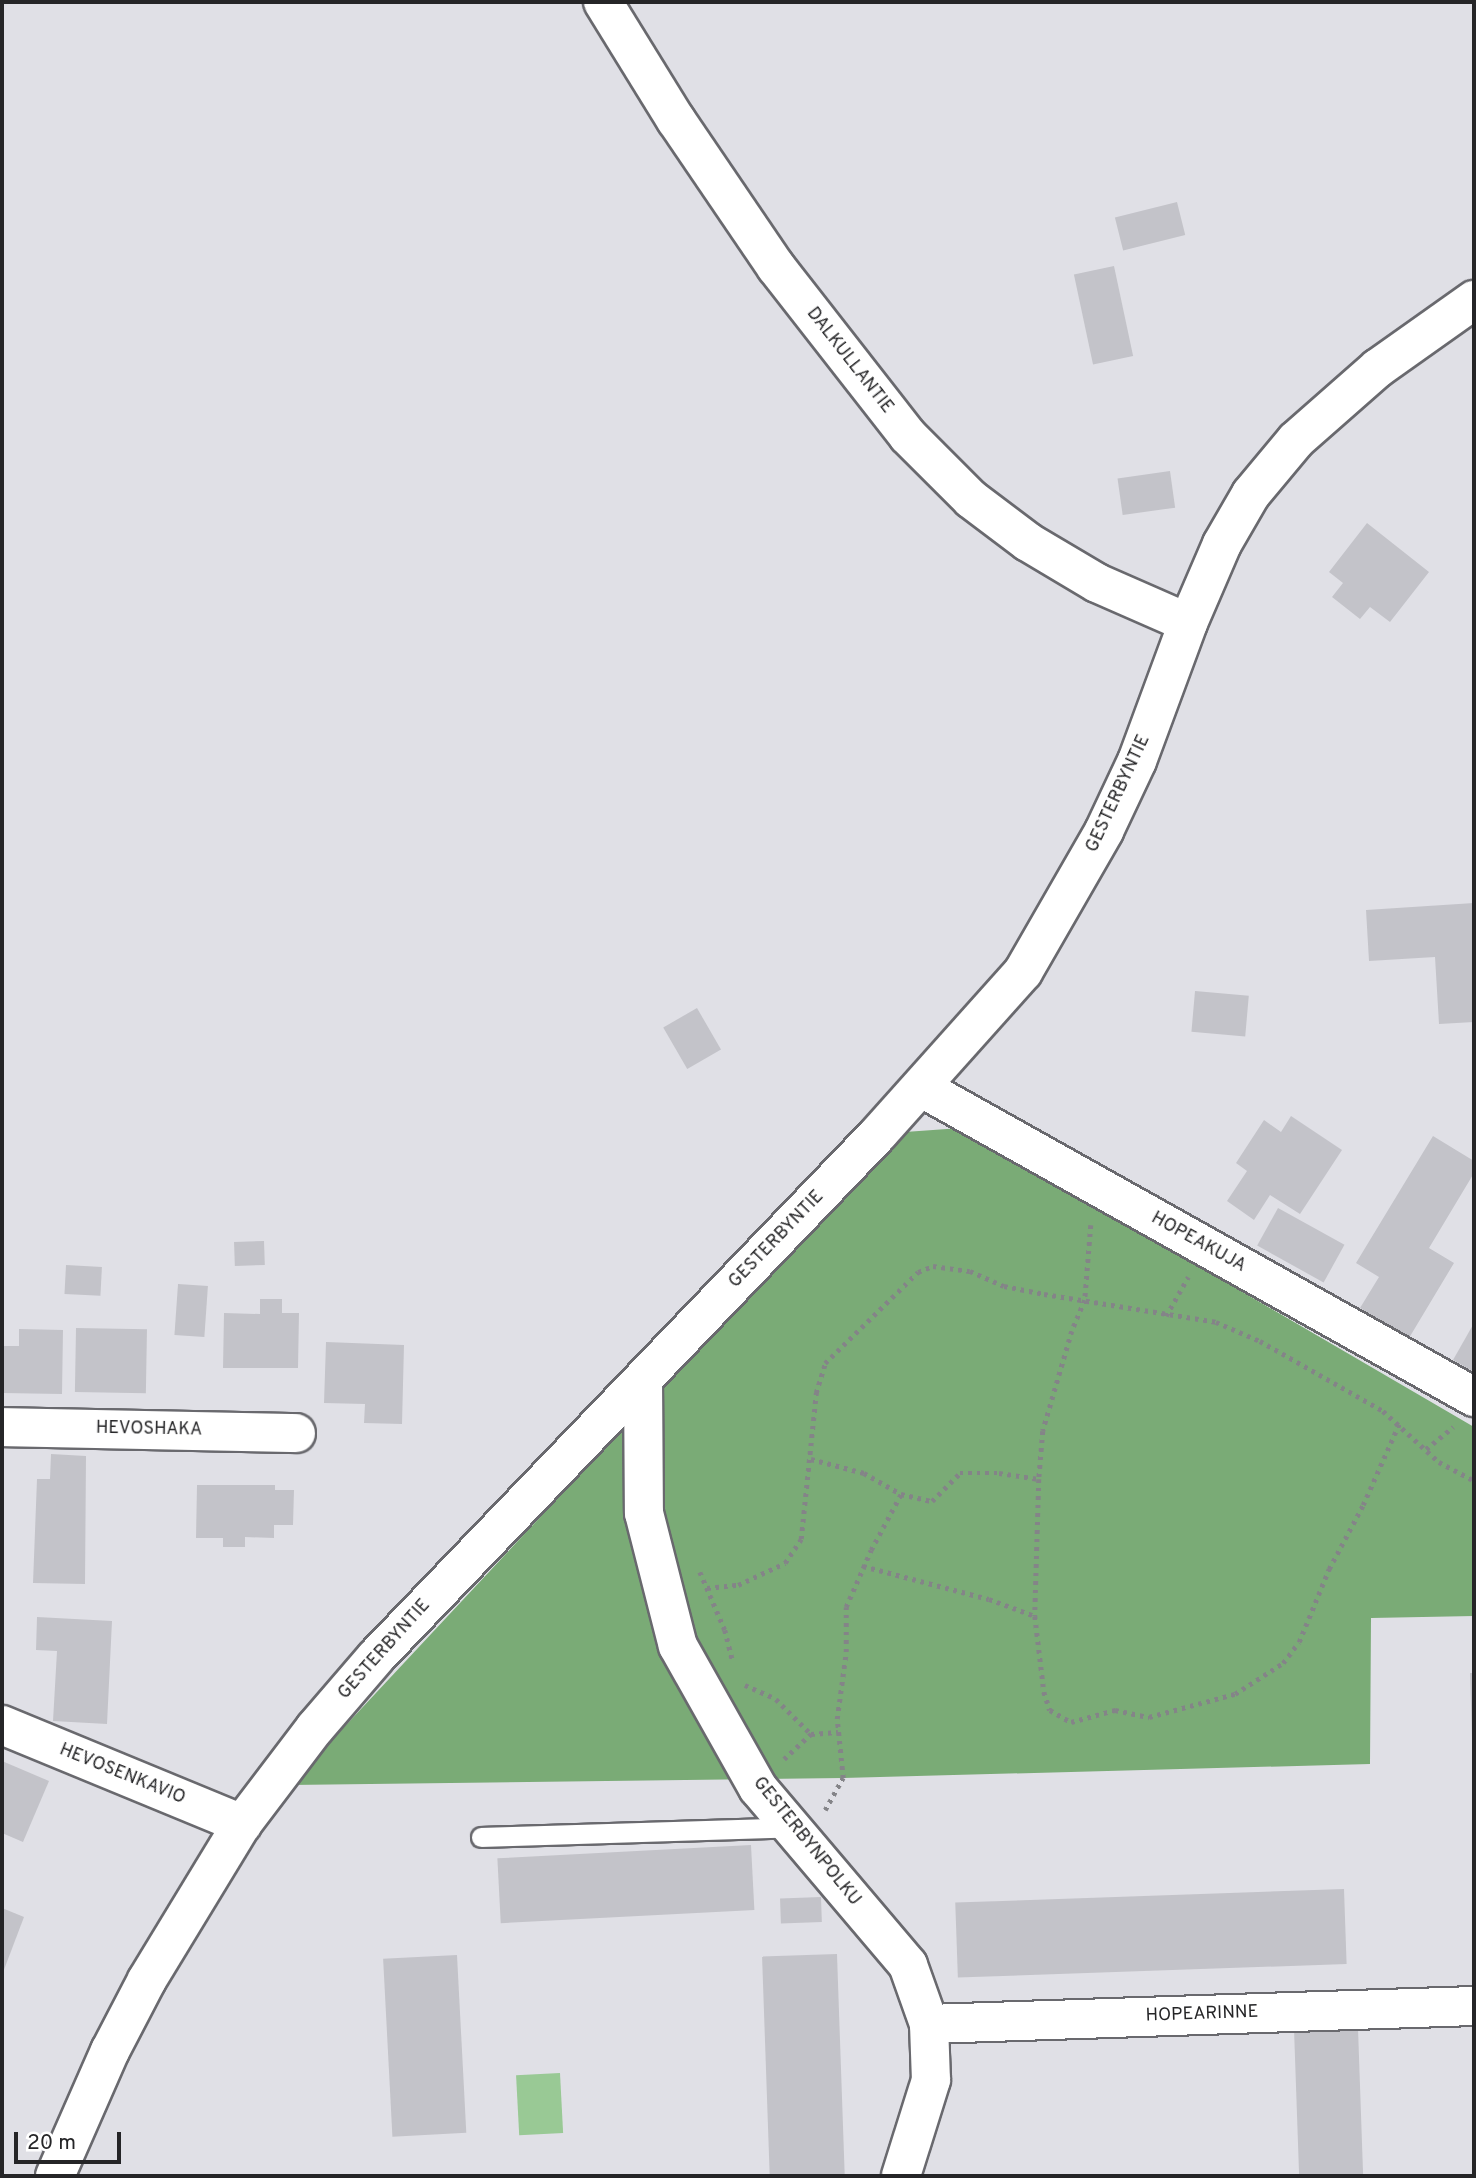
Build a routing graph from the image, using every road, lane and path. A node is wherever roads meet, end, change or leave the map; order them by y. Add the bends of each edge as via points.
1 (603, 2) edge
2 (1474, 300) edge
3 (1188, 623) junction
4 (922, 1088) junction
5 (1126, 1203) junction
6 (1085, 1300) junction
7 (643, 1380) junction
8 (1467, 1410) edge
9 (1399, 1424) junction
10 (2, 1426) edge
11 (296, 1433) dead end
12 (1426, 1449) junction
13 (811, 1459) junction
14 (1039, 1479) junction
15 (1474, 1482) edge
16 (901, 1494) junction
17 (698, 1566) dead end
18 (863, 1566) junction
19 (708, 1588) junction
20 (1035, 1616) junction
21 (736, 1668) dead end
22 (741, 1678) dead end
23 (2, 1725) edge
24 (838, 1732) junction
25 (242, 1824) junction
26 (794, 1827) junction
27 (481, 1837) dead end
28 (1474, 2006) edge
29 (929, 2024) junction
30 (55, 2176) edge
31 (901, 2176) edge

1 - 3 street, DALKULLANTIE via 776,267 908,436 971,499 1028,542 1097,583
2 - 3 street, GESTERBYNTIE via 1378,368 1296,440 1251,494 1222,544
3 - 4 street, GESTERBYNTIE via 1137,761 1062,909 1023,972
4 - 5 street, HOPEAKUJA
4 - 7 street, GESTERBYNTIE
5 - 6 path via 1105,1212 1089,1227
5 - 8 street, HOPEAKUJA
6 - 9 path via 1216,1322 1260,1341
6 - 13 path via 1004,1286 970,1271 933,1266 918,1272 825,1363 816,1393
6 - 14 path via 1043,1431
7 - 25 street, GESTERBYNTIE via 376,1657
7 - 26 street, GESTERBYNPOLKU via 644,1513 678,1646 758,1788
8 - 12 path
9 - 12 path
9 - 20 path via 1299,1642 1283,1663 1235,1694 1149,1717 1115,1710 1071,1722 1051,1710 1047,1701
10 - 11 street, HEVOSHAKA
12 - 15 path
13 - 16 path via 864,1473
13 - 19 path via 802,1539 785,1563 738,1585
14 - 16 path via 960,1473 932,1501
14 - 20 path
16 - 18 path
17 - 19 path
18 - 20 path
18 - 24 path via 846,1607
19 - 21 path
22 - 24 path via 746,1687 776,1699 811,1734
23 - 25 street, HEVOSENKAVIO
24 - 26 path via 843,1778 829,1808
25 - 30 street, GESTERBYNTIE via 147,1980
26 - 27 lane
26 - 29 street, GESTERBYNPOLKU via 908,1965
28 - 29 street, HOPEARINNE
29 - 31 street, GESTERBYNPOLKU via 931,2080

